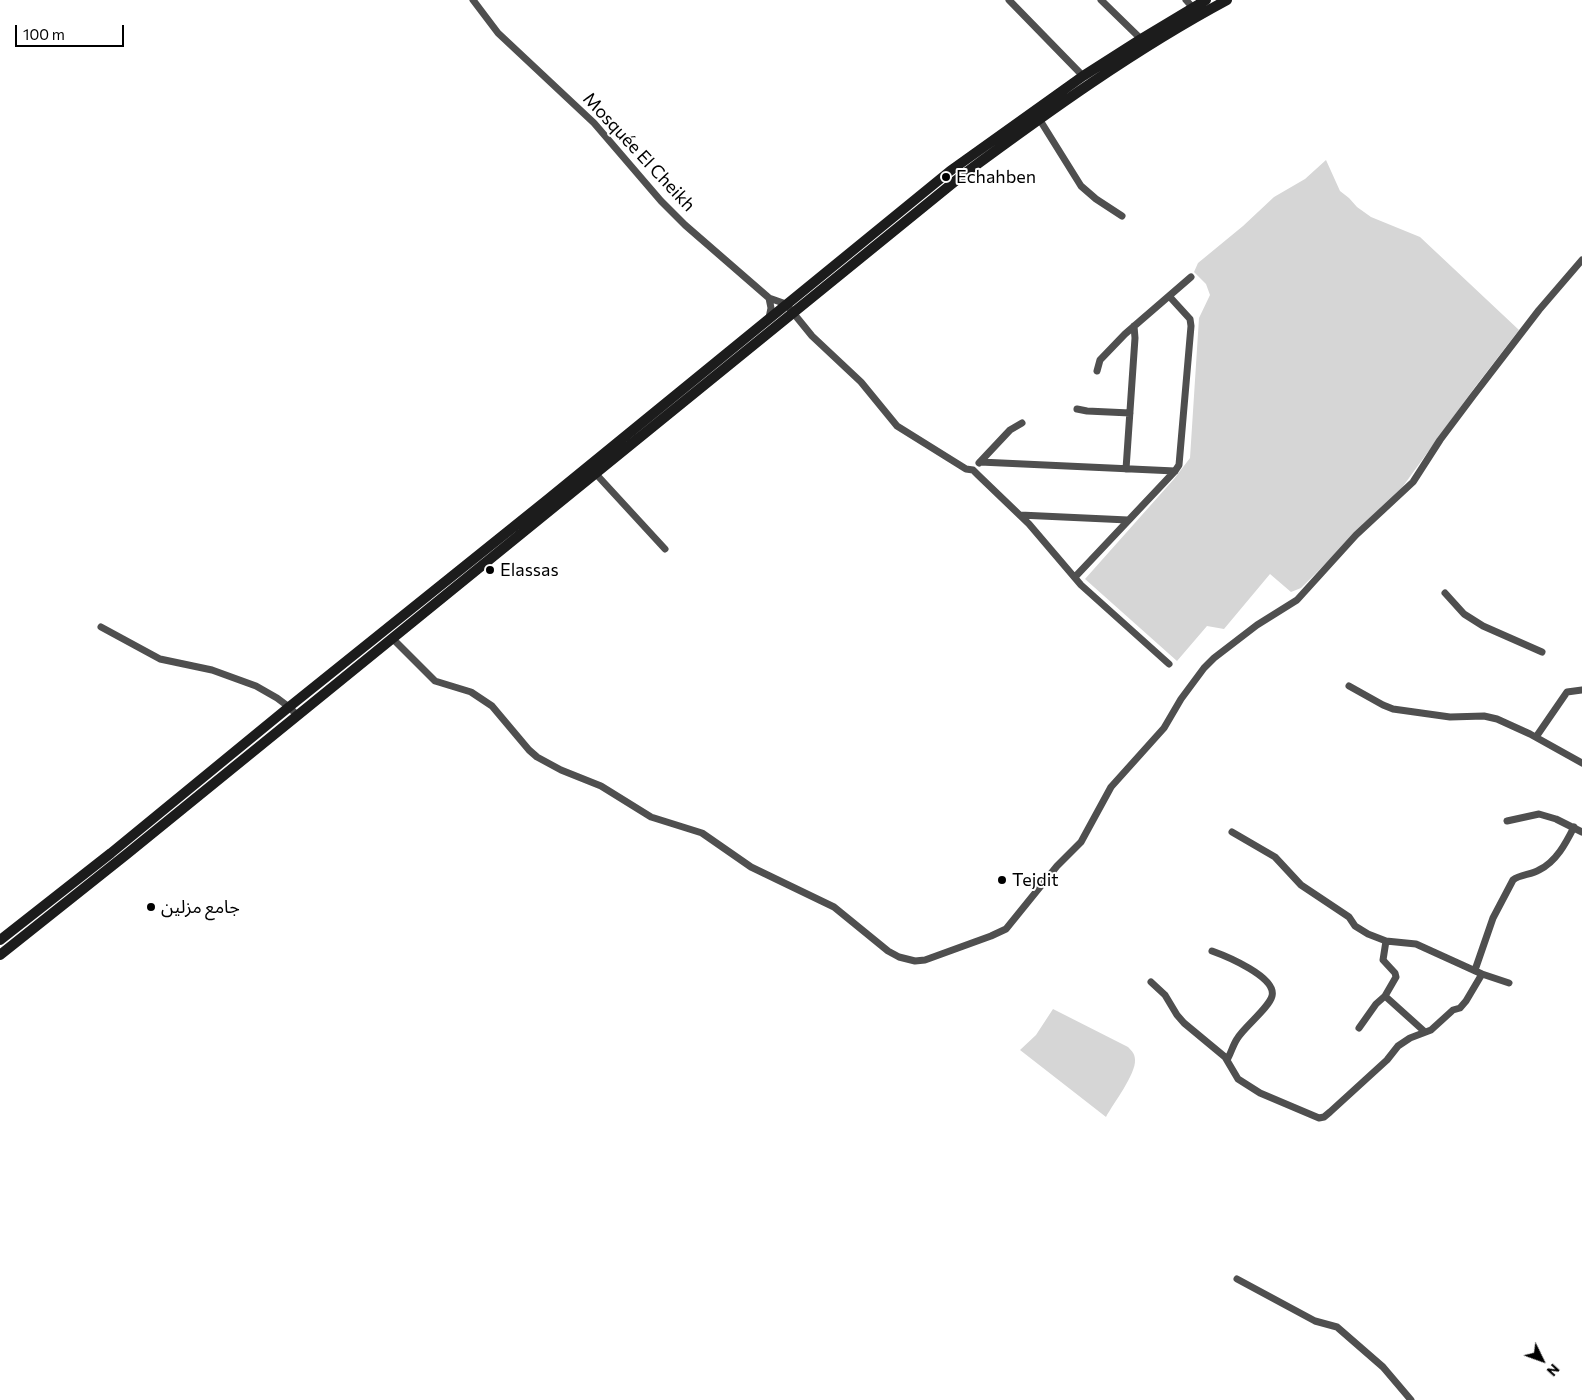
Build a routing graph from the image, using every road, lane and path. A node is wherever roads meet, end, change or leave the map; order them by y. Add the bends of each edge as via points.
1 (473, 0) edge
2 (1009, 0) edge
3 (1101, 0) edge
4 (1206, 0) edge
5 (1226, 0) edge
6 (1193, 8) edge
7 (1141, 39) junction
8 (1083, 76) junction
9 (1036, 114) junction
10 (927, 189) junction
11 (934, 198) junction
12 (1122, 216) dead end
13 (1582, 260) edge
14 (1192, 277) dead end
15 (1169, 296) junction
16 (769, 298) junction
17 (804, 303) junction
18 (790, 308) junction
19 (769, 318) junction
20 (783, 320) junction
21 (802, 324) junction
22 (1134, 326) junction
23 (1097, 371) dead end
24 (1077, 409) dead end
25 (1130, 414) junction
26 (1022, 423) dead end
27 (980, 462) junction
28 (1126, 469) junction
29 (973, 470) junction
30 (1176, 471) junction
31 (596, 474) junction
32 (546, 500) junction
33 (554, 508) junction
34 (1020, 515) junction
35 (1128, 520) junction
36 (665, 550) dead end
37 (1075, 577) junction
38 (1445, 593) dead end
39 (100, 627) dead end
40 (392, 638) junction
41 (1542, 652) dead end
42 (1169, 664) dead end
43 (1349, 686) dead end
44 (1582, 690) edge
45 (289, 706) junction
46 (297, 715) junction
47 (1536, 737) junction
48 (1582, 763) edge
49 (1507, 821) dead end
50 (1574, 827) junction
51 (1232, 832) dead end
52 (1582, 832) edge
53 (111, 853) junction
54 (118, 861) junction
55 (2, 939) edge
56 (1386, 941) junction
57 (12, 946) junction
58 (1212, 951) dead end
59 (0, 955) edge
60 (1475, 970) junction
61 (1482, 974) junction
62 (1151, 982) dead end
63 (1509, 983) dead end
64 (1385, 996) junction
65 (1359, 1028) dead end
66 (1425, 1032) junction
67 (1227, 1060) junction
68 (1237, 1279) dead end
69 (1411, 1400) edge

1 - 16 street, Mosquée El Cheikh via 498,33 594,123 672,213
2 - 8 street
3 - 7 street
4 - 6 main road
5 - 6 main road
6 - 7 main road
6 - 9 main road via 1114,68
7 - 8 main road
8 - 9 main road
9 - 10 main road
9 - 11 main road
9 - 12 street via 1081,186
10 - 11 main road
10 - 18 main road
11 - 17 main road
13 - 40 street via 1473,396 1413,482 1356,535 1297,600 1257,625 1204,668 1164,728 1111,787 1081,842 1057,866 1006,929 925,960 915,962 899,957 834,906 751,867 702,833 652,817 601,786 537,757 492,706 471,692 435,681
14 - 15 street
15 - 22 street
15 - 30 street via 1190,319 1191,326 1180,460
16 - 18 street, Mosquée El Cheikh
16 - 19 street
17 - 18 main road
17 - 21 street
18 - 19 main road
18 - 20 main road
18 - 21 street
19 - 32 main road
20 - 21 street
20 - 31 main road
21 - 29 street via 861,382 897,426 966,469
22 - 23 street via 1100,360
22 - 25 street
24 - 25 street
25 - 28 street
26 - 27 street via 1010,430
27 - 28 street
27 - 29 street
28 - 30 street
29 - 34 street
30 - 35 street
31 - 33 main road
31 - 36 street
32 - 33 main road
32 - 45 main road
33 - 40 main road
34 - 35 street
34 - 37 street
35 - 37 street
37 - 42 street
38 - 41 street via 1464,614 1483,626
39 - 45 street via 152,656 212,670 256,686
40 - 46 main road
43 - 47 street via 1393,709 1450,717 1484,716
44 - 47 street via 1567,692
45 - 46 street
45 - 53 main road
46 - 54 main road
47 - 48 street
49 - 50 street via 1539,814
50 - 52 street
50 - 60 street via 1551,862 1540,870 1513,880 1493,918
51 - 56 street via 1274,857 1301,886 1349,917 1355,926
53 - 54 main road
53 - 55 main road
54 - 57 main road
55 - 57 main road
56 - 60 street via 1416,944
56 - 64 street via 1383,960 1396,977
57 - 59 main road
58 - 67 street via 1249,967 1272,991 1267,1005 1236,1040
60 - 61 street
61 - 63 street
61 - 66 street via 1460,1008 1452,1010 1436,1027
62 - 67 street via 1165,995 1184,1023
64 - 65 street
64 - 66 street
66 - 67 street via 1403,1042 1330,1112 1318,1118 1247,1086 1238,1079
68 - 69 street via 1315,1321 1337,1327 1383,1367

